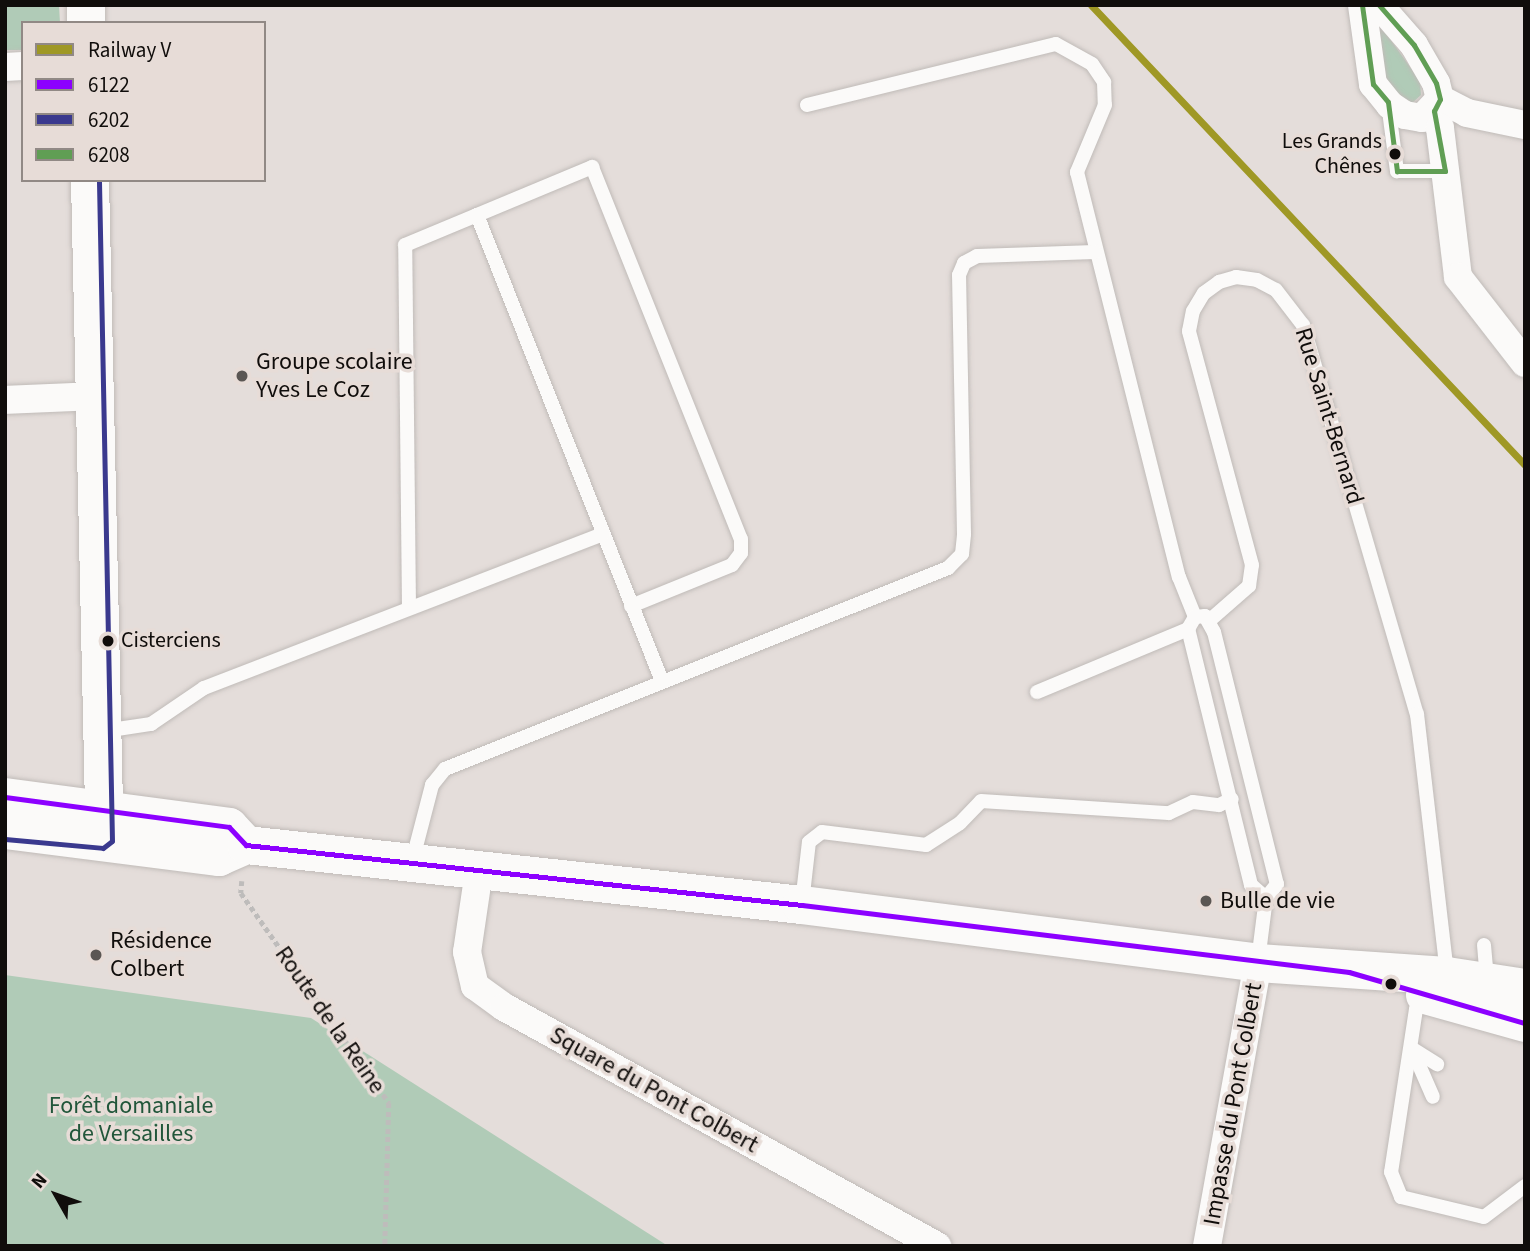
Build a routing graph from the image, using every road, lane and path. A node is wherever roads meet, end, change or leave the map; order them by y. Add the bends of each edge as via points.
1 (1362, 5) edge
2 (1379, 5) edge
3 (1388, 102) junction
4 (807, 105) dead end
5 (1437, 105) junction
6 (1525, 125) edge
7 (1445, 171) junction
8 (90, 182) edge
9 (477, 215) junction
10 (1095, 252) junction
11 (1525, 363) edge
12 (95, 396) junction
13 (5, 400) edge
14 (603, 534) junction
15 (631, 606) junction
16 (409, 608) junction
17 (1210, 620) junction
18 (1192, 623) junction
19 (662, 681) junction
20 (1037, 692) dead end
21 (103, 731) junction
22 (5, 797) edge
23 (1231, 799) junction
24 (104, 824) junction
25 (5, 830) edge
26 (246, 845) junction
27 (412, 865) junction
28 (480, 872) junction
29 (1266, 898) junction
30 (802, 905) junction
31 (1484, 944) dead end
32 (1258, 963) junction
33 (1487, 982) junction
34 (1435, 985) junction
35 (1525, 990) edge
36 (1525, 1023) edge
37 (1411, 1048) junction
38 (1436, 1071) dead end
39 (1433, 1097) dead end
40 (1525, 1186) edge
41 (385, 1246) edge
42 (937, 1246) edge
43 (1207, 1246) edge

1 - 3 street via 1373,85
2 - 5 street via 1427,65
3 - 5 street via 1422,118
3 - 7 lane via 1397,171
4 - 10 lane via 1056,44 1075,51 1092,64 1104,82 1099,128 1077,172
5 - 6 street
5 - 7 street
7 - 11 street via 1458,277
8 - 12 main road
9 - 14 lane
9 - 15 lane via 592,167 741,539 741,553 732,565
9 - 16 lane via 405,245
10 - 18 lane
10 - 19 lane via 977,256 964,263 959,275 962,554 948,568
12 - 13 street
12 - 21 main road
14 - 15 lane
14 - 16 lane
15 - 19 lane
16 - 21 lane via 204,688 152,724
17 - 18 lane
17 - 29 lane via 1277,884
17 - 34 lane, Rue Saint-Bernard via 1249,586 1252,565 1189,331 1192,311 1204,293 1236,277 1257,280 1276,290 1303,325 1417,714
18 - 20 lane
18 - 23 lane
19 - 27 lane via 445,769 432,785
21 - 24 main road
22 - 24 main road
23 - 29 lane via 1251,885
23 - 30 lane via 1219,805 1194,802 1169,814 981,801 960,823 926,845 822,832 809,842
24 - 25 main road
24 - 26 main road via 219,857
26 - 27 main road
26 - 41 path, Route de la Reine via 241,893 390,1103
27 - 28 main road
28 - 30 main road
28 - 42 street, Square du Pont Colbert via 467,952 475,986 505,1007
29 - 32 lane
30 - 32 main road
31 - 33 lane
32 - 34 main road
32 - 43 street, Impasse du Pont Colbert
33 - 34 main road
33 - 35 main road
34 - 35 lane via 1507,996
34 - 36 main road
34 - 37 lane, Rue Saint-Bernard
37 - 38 lane
37 - 39 lane
37 - 40 lane, Rue Saint-Bernard via 1391,1172 1401,1198 1484,1217

